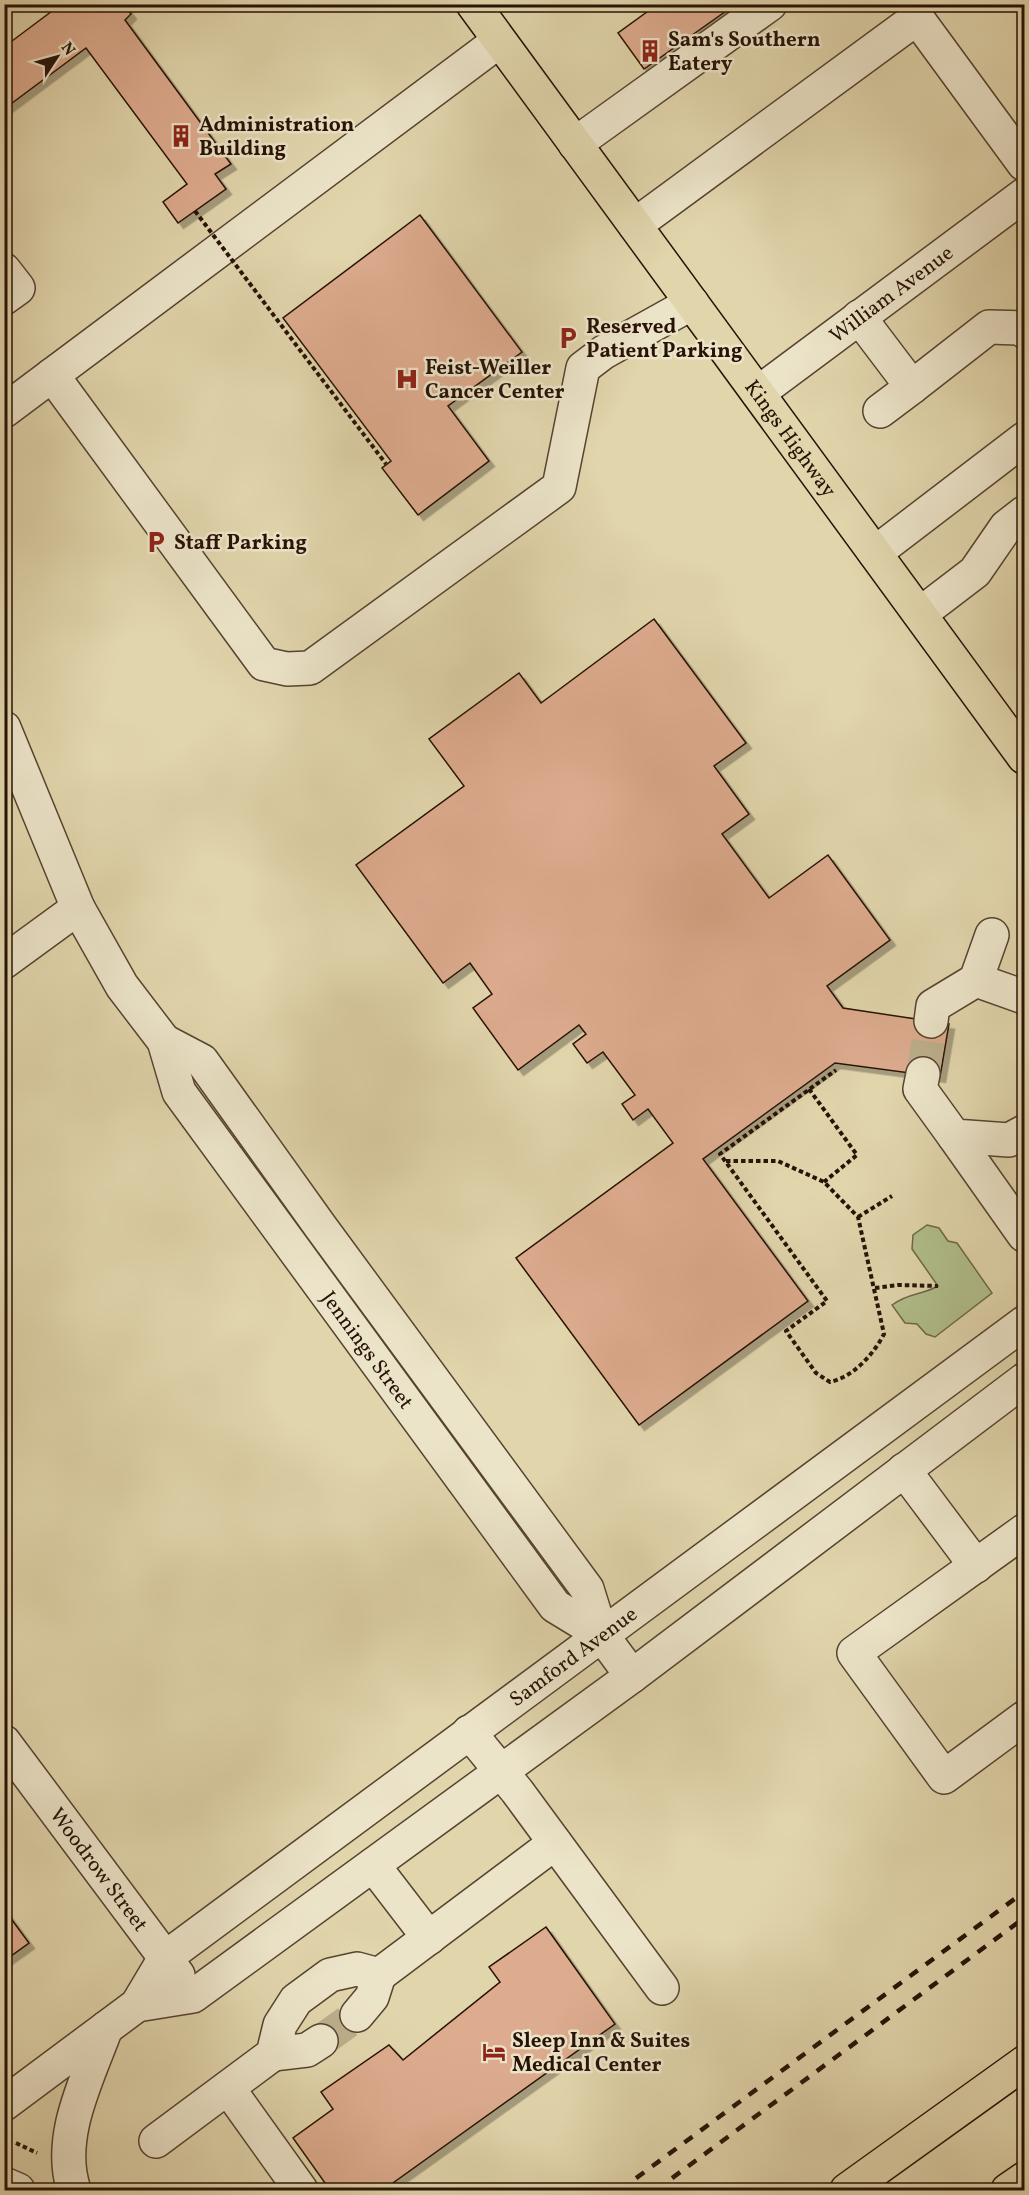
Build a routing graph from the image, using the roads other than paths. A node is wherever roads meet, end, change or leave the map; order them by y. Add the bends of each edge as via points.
1 (473, 4) edge
2 (770, 4) edge
3 (499, 41) junction
4 (575, 144) junction
5 (1024, 164) edge
6 (1024, 195) edge
7 (634, 225) junction
8 (4, 270) edge
9 (4, 298) edge
10 (692, 303) junction
11 (859, 317) junction
12 (1024, 331) edge
13 (52, 375) junction
14 (912, 387) junction
15 (758, 393) junction
16 (4, 411) edge
17 (880, 411) dead end
18 (1024, 439) edge
19 (1024, 513) edge
20 (875, 553) junction
21 (920, 614) junction
22 (4, 728) edge
23 (1024, 758) edge
24 (78, 908) junction
25 (992, 935) dead end
26 (4, 962) edge
27 (976, 980) junction
28 (1024, 997) edge
29 (931, 1021) tunnel mouth
30 (164, 1041) junction
31 (923, 1074) tunnel mouth
32 (1024, 1132) edge
33 (954, 1136) junction
34 (320, 1226) junction
35 (1024, 1235) edge
36 (291, 1244) junction
37 (1024, 1323) edge
38 (1024, 1380) edge
39 (904, 1470) junction
40 (1024, 1531) edge
41 (976, 1566) junction
42 (601, 1634) junction
43 (632, 1676) junction
44 (1024, 1718) edge
45 (469, 1732) junction
46 (4, 1742) edge
47 (502, 1771) junction
48 (555, 1843) junction
49 (373, 1865) junction
50 (429, 1938) junction
51 (165, 1958) junction
52 (379, 1975) junction
53 (662, 1988) dead end
54 (193, 1996) junction
55 (137, 2005) junction
56 (357, 2015) tunnel mouth
57 (106, 2028) junction
58 (321, 2041) tunnel mouth
59 (273, 2054) junction
60 (1024, 2063) edge
61 (228, 2088) junction
62 (4, 2104) edge
63 (156, 2141) dead end
64 (1024, 2179) edge
65 (4, 2184) edge
66 (18, 2190) edge
67 (74, 2190) edge
68 (301, 2190) edge
69 (847, 2190) edge
70 (1008, 2190) edge

1 - 3 main road, Kings Highway
2 - 4 street
3 - 4 main road, Kings Highway
3 - 13 street
4 - 7 main road, Kings Highway
5 - 7 street via 917,18
6 - 11 street, William Avenue
7 - 10 main road, Kings Highway
8 - 9 street via 18,288
10 - 13 street via 583,368 559,487 310,668 286,669 264,664
10 - 15 main road, Kings Highway
11 - 14 street
11 - 15 street, William Avenue
12 - 14 street via 989,327
13 - 16 street
14 - 17 street
15 - 20 main road, Kings Highway
18 - 20 street
19 - 21 street via 1006,527 975,572
20 - 21 main road, Kings Highway
21 - 23 main road, Kings Highway
22 - 24 street, Jennings Street
24 - 26 street
24 - 30 street, Jennings Street via 122,986
25 - 27 street
27 - 28 street
27 - 29 street via 933,1006
30 - 34 street, Jennings Street via 202,1061
30 - 36 street, Jennings Street via 179,1092
31 - 33 street via 920,1089
32 - 33 street via 1009,1140
33 - 35 street
34 - 36 street
34 - 42 street, Jennings Street via 587,1589
36 - 42 street, Jennings Street via 555,1606
37 - 42 street, Samford Avenue
38 - 39 street, Samford Avenue
39 - 41 street
39 - 43 street, Samford Avenue
40 - 41 street
41 - 44 street via 855,1653 944,1777
42 - 43 street, Jennings Street
42 - 45 street, Samford Avenue
43 - 47 street, Samford Avenue
45 - 47 street
45 - 51 street, Samford Avenue
46 - 51 street, Woodrow Street
47 - 48 street
47 - 49 street, Samford Avenue
48 - 50 street
48 - 53 street
49 - 50 street
49 - 54 street, Samford Avenue
50 - 52 street
51 - 54 street, Woodrow Street
51 - 55 street, Samford Avenue
52 - 56 street via 372,1997
52 - 59 street via 357,1969 330,1975 296,2000 280,2025
54 - 55 street, Samford Avenue
55 - 57 street, Samford Avenue
57 - 62 street, Samford Avenue
57 - 67 street via 69,2140 67,2160
58 - 59 street via 307,2050
59 - 61 street
60 - 69 main road
61 - 63 street
61 - 68 street
64 - 70 main road
65 - 66 street

